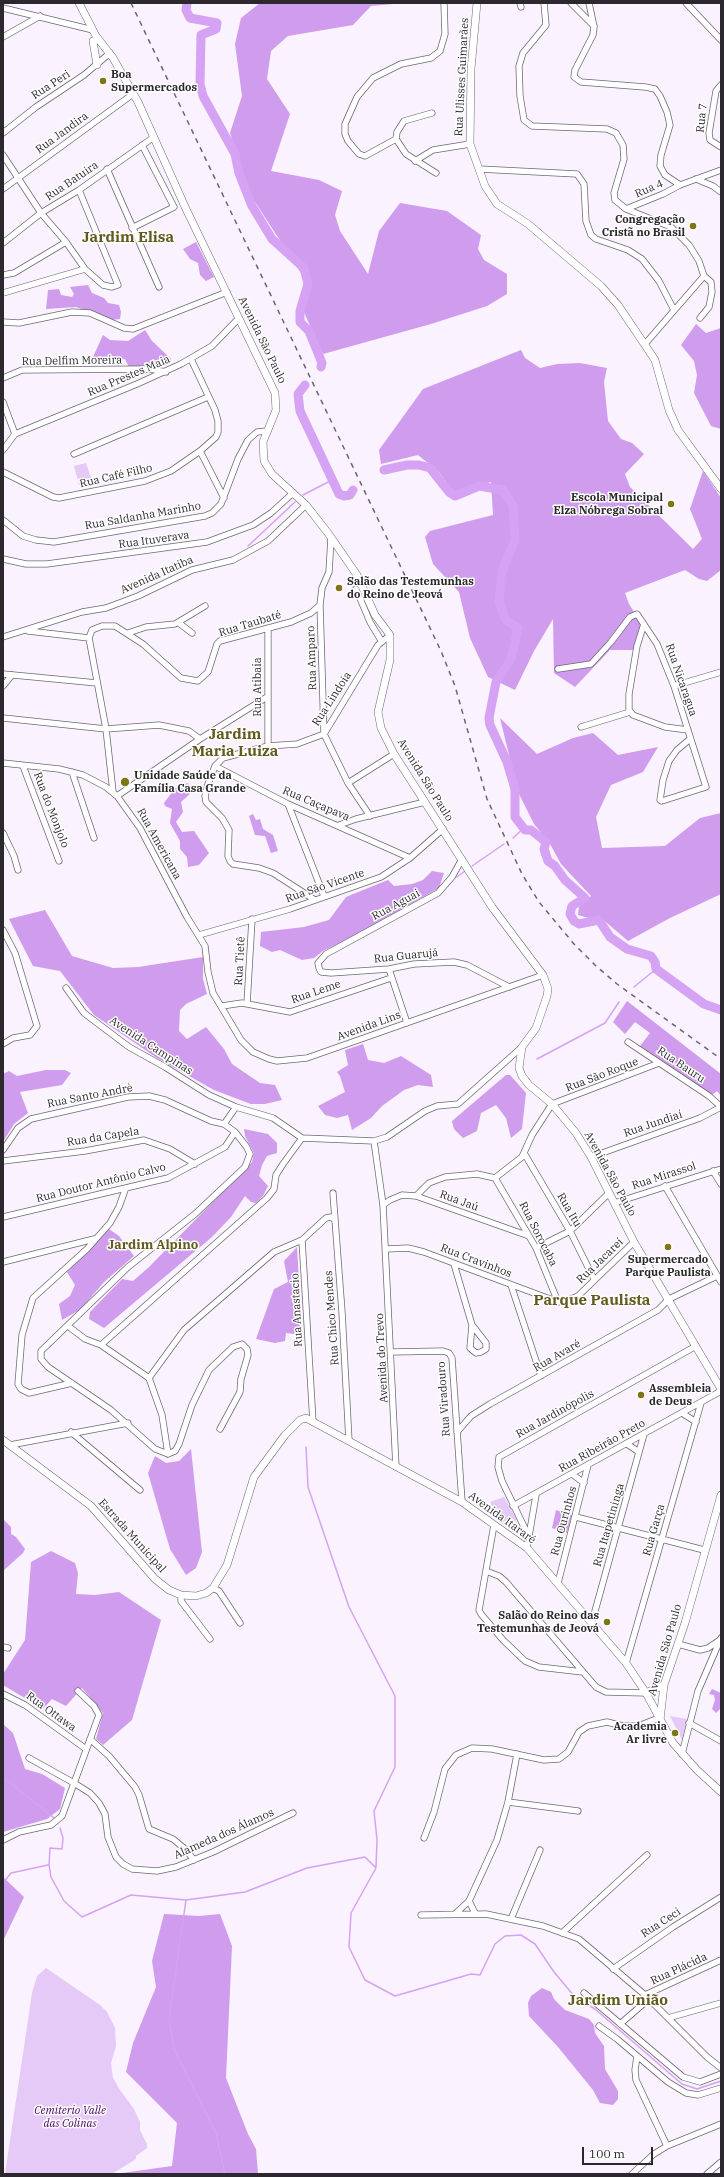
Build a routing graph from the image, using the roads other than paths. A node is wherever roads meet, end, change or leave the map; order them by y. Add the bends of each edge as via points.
1 (79, 3) edge
2 (444, 3) edge
3 (477, 3) edge
4 (544, 3) edge
5 (571, 3) edge
6 (589, 3) edge
7 (686, 3) edge
8 (3, 8) edge
9 (40, 16) junction
10 (594, 27) junction
11 (90, 30) junction
12 (3, 37) edge
13 (721, 40) edge
14 (93, 41) junction
15 (108, 55) junction
16 (97, 64) junction
17 (720, 85) edge
18 (133, 94) junction
19 (432, 113) dead end
20 (3, 133) edge
21 (154, 137) junction
22 (396, 139) junction
23 (470, 144) junction
24 (142, 146) junction
25 (721, 147) edge
26 (3, 155) edge
27 (415, 161) junction
28 (107, 169) junction
29 (479, 169) junction
30 (721, 170) edge
31 (436, 173) dead end
32 (19, 178) junction
33 (696, 179) junction
34 (680, 185) junction
35 (3, 189) edge
36 (79, 190) junction
37 (721, 192) edge
38 (626, 209) junction
39 (41, 213) junction
40 (132, 228) junction
41 (66, 242) junction
42 (3, 243) edge
43 (85, 269) junction
44 (3, 275) edge
45 (704, 276) junction
46 (159, 287) dead end
47 (227, 292) junction
48 (3, 293) edge
49 (674, 310) junction
50 (239, 318) junction
51 (700, 318) dead end
52 (3, 322) edge
53 (645, 344) junction
54 (190, 359) junction
55 (166, 372) junction
56 (3, 378) edge
57 (208, 397) junction
58 (3, 402) edge
59 (267, 431) junction
60 (15, 434) junction
61 (3, 450) edge
62 (200, 451) junction
63 (74, 454) dead end
64 (3, 472) edge
65 (721, 489) edge
66 (293, 493) junction
67 (224, 498) junction
68 (306, 505) junction
69 (3, 520) edge
70 (331, 538) junction
71 (3, 559) edge
72 (356, 590) dead end
73 (320, 605) junction
74 (204, 606) dead end
75 (179, 623) junction
76 (644, 624) junction
77 (268, 628) junction
78 (25, 631) junction
79 (128, 633) junction
80 (192, 633) dead end
81 (390, 635) junction
82 (3, 637) edge
83 (89, 638) junction
84 (382, 642) junction
85 (558, 669) dead end
86 (721, 672) edge
87 (3, 674) edge
88 (12, 674) junction
89 (97, 683) junction
90 (3, 686) edge
91 (674, 686) junction
92 (267, 697) junction
93 (630, 712) junction
94 (3, 718) edge
95 (581, 727) dead end
96 (106, 729) junction
97 (688, 730) junction
98 (324, 734) junction
99 (690, 739) junction
100 (200, 740) junction
101 (268, 746) junction
102 (394, 754) junction
103 (3, 763) edge
104 (23, 766) junction
105 (215, 766) junction
106 (72, 772) junction
107 (348, 783) junction
108 (115, 794) junction
109 (425, 802) junction
110 (288, 804) junction
111 (370, 816) junction
112 (339, 825) junction
113 (443, 829) junction
114 (3, 833) edge
115 (94, 838) dead end
116 (410, 858) junction
117 (462, 859) junction
118 (59, 861) dead end
119 (18, 870) dead end
120 (324, 896) junction
121 (315, 900) junction
122 (252, 918) junction
123 (3, 930) edge
124 (199, 935) junction
125 (326, 954) joint
126 (389, 969) junction
127 (543, 975) junction
128 (392, 978) junction
129 (509, 987) junction
130 (66, 988) dead end
131 (247, 1004) junction
132 (222, 1006) junction
133 (407, 1023) junction
134 (628, 1042) dead end
135 (3, 1044) edge
136 (522, 1047) junction
137 (659, 1063) junction
138 (552, 1104) junction
139 (236, 1107) junction
140 (721, 1107) edge
141 (224, 1124) junction
142 (235, 1132) junction
143 (302, 1138) junction
144 (374, 1141) junction
145 (3, 1150) edge
146 (524, 1153) junction
147 (591, 1157) junction
148 (3, 1161) edge
149 (195, 1164) junction
150 (721, 1169) edge
151 (713, 1171) junction
152 (496, 1178) junction
153 (721, 1184) edge
154 (666, 1186) junction
155 (125, 1190) junction
156 (333, 1193) dead end
157 (608, 1194) junction
158 (416, 1196) junction
159 (614, 1203) junction
160 (383, 1205) junction
161 (3, 1217) edge
162 (336, 1220) junction
163 (570, 1231) junction
164 (529, 1236) junction
165 (95, 1239) junction
166 (302, 1240) junction
167 (634, 1242) junction
168 (536, 1248) junction
169 (386, 1249) junction
170 (3, 1262) edge
171 (454, 1264) junction
172 (717, 1276) junction
173 (594, 1279) junction
174 (721, 1282) edge
175 (511, 1285) junction
176 (669, 1299) junction
177 (558, 1302) junction
178 (472, 1325) junction
179 (68, 1326) junction
180 (101, 1345) junction
181 (696, 1346) junction
182 (392, 1352) junction
183 (541, 1376) junction
184 (149, 1378) junction
185 (72, 1383) junction
186 (721, 1390) edge
187 (701, 1403) junction
188 (682, 1413) junction
189 (313, 1422) junction
190 (696, 1422) junction
191 (128, 1423) junction
192 (220, 1429) dead end
193 (71, 1432) junction
194 (457, 1432) junction
195 (644, 1434) junction
196 (3, 1440) edge
197 (348, 1441) junction
198 (627, 1444) junction
199 (10, 1445) junction
200 (639, 1452) junction
201 (168, 1454) junction
202 (588, 1465) junction
203 (396, 1466) junction
204 (572, 1474) junction
205 (584, 1483) junction
206 (140, 1490) dead end
207 (536, 1494) junction
208 (721, 1495) edge
209 (462, 1502) junction
210 (513, 1506) junction
211 (576, 1517) junction
212 (494, 1525) junction
213 (619, 1527) junction
214 (529, 1537) junction
215 (662, 1538) junction
216 (527, 1548) junction
217 (704, 1550) junction
218 (486, 1571) junction
219 (558, 1583) junction
220 (213, 1588) junction
221 (180, 1595) junction
222 (592, 1622) junction
223 (240, 1623) dead end
224 (210, 1639) dead end
225 (721, 1639) edge
226 (678, 1644) junction
227 (626, 1663) junction
228 (583, 1672) junction
229 (664, 1685) junction
230 (78, 1691) dead end
231 (646, 1693) junction
232 (3, 1694) edge
233 (660, 1719) junction
234 (689, 1723) junction
235 (90, 1740) junction
236 (721, 1741) edge
237 (86, 1749) junction
238 (517, 1754) junction
239 (682, 1754) junction
240 (29, 1758) dead end
241 (74, 1783) junction
242 (721, 1792) edge
243 (508, 1802) junction
244 (578, 1811) dead end
245 (293, 1813) dead end
246 (424, 1838) dead end
247 (3, 1840) edge
248 (540, 1850) dead end
249 (647, 1855) dead end
250 (194, 1860) junction
251 (721, 1897) edge
252 (469, 1901) junction
253 (456, 1913) junction
254 (475, 1913) junction
255 (421, 1915) dead end
256 (511, 1919) junction
257 (562, 1933) junction
258 (721, 1960) edge
259 (613, 1969) junction
260 (584, 1993) dead end
261 (647, 1997) junction
262 (721, 2003) edge
263 (668, 2018) junction
264 (620, 2024) junction
265 (599, 2026) dead end
266 (636, 2056) junction
267 (721, 2068) edge
268 (721, 2074) edge
269 (721, 2088) edge
270 (721, 2124) edge
271 (667, 2146) junction
272 (721, 2162) edge
273 (632, 2174) edge
274 (707, 2174) edge

1 - 11 main road
2 - 22 street via 445,34 440,51 431,58 401,64 373,78 362,89 345,124 345,134 359,154 365,156
3 - 23 main road, Rua Ulisses Guimarães via 471,70
4 - 38 street via 546,25 523,53 519,66 524,120 532,126 607,129 616,133 623,145 624,159 614,197 616,203
5 - 10 street
6 - 10 street
7 - 13 street
8 - 9 street
9 - 11 street
9 - 12 street
10 - 34 street via 591,43 575,70 574,77 581,82 655,89 663,101 670,125 660,166 665,176
11 - 14 main road
11 - 15 main road
14 - 15 main road
14 - 16 main road
15 - 16 street, Rua Peri
15 - 18 main road, Avenida São Paulo
16 - 20 street, Rua Peri
17 - 25 street, Rua 7 via 714,98 709,136 710,140
18 - 21 main road, Avenida São Paulo
18 - 32 street, Rua Jandira
19 - 22 street via 404,121
21 - 24 street, Rua Batuira
21 - 47 main road, Avenida São Paulo
22 - 27 street via 400,148
23 - 27 street via 433,150
23 - 29 main road, Rua Ulisses Guimarães
24 - 28 street, Rua Batuira
24 - 40 street via 174,207
26 - 32 street
27 - 31 street
28 - 36 street, Rua Batuira
28 - 40 street
29 - 49 street via 577,174 584,184 586,221 591,235 628,250 642,259 659,281
29 - 53 main road, Rua Ulisses Guimarães via 497,204 528,224 601,286 618,305
30 - 33 street, Rua 4
32 - 35 street, Rua Jandira
32 - 39 street
33 - 34 street, Rua 4
33 - 37 street
34 - 38 street, Rua 4
36 - 39 street, Rua Batuira
36 - 43 street via 118,285 103,285
38 - 45 street via 671,227 680,234 699,261
39 - 41 street
39 - 42 street, Rua Batuira
40 - 46 street
41 - 43 street
41 - 44 street via 14,273
43 - 48 street
45 - 49 street
45 - 51 street via 711,282 712,292 709,307
47 - 50 main road, Avenida São Paulo
47 - 52 street via 140,328 129,330 90,313 72,312 19,323
49 - 53 street
50 - 54 street, Rua Prestes Maia via 217,342
50 - 59 main road, Avenida São Paulo via 277,398 276,410
53 - 65 main road, Rua Ulisses Guimarães via 658,366 669,410 678,430
54 - 55 street, Rua Prestes Maia
54 - 57 street, Rua Café Filho
55 - 56 street, Rua Delfim Moreira via 150,369 22,370
55 - 60 street, Rua Prestes Maia
57 - 62 street, Rua Café Filho via 217,417 218,432
57 - 63 street
58 - 60 street
59 - 66 main road, Avenida São Paulo via 262,446 264,461 272,474
59 - 67 street, Rua Saldanha Marinho via 257,432 245,444
60 - 61 street
62 - 64 street, Rua Café Filho via 157,477 64,498 53,497
62 - 67 street
66 - 68 main road, Avenida São Paulo
66 - 71 street, Rua Ituverava via 253,526 207,542 47,564 26,564
67 - 69 street, Rua Saldanha Marinho via 212,512 198,518 54,542 23,536
68 - 70 main road, Avenida São Paulo
68 - 78 street, Avenida Itatiba via 268,541 239,557 223,564 192,570 106,608 82,612
70 - 73 street via 329,572 322,588
70 - 81 main road, Avenida São Paulo via 357,575 376,614
72 - 84 street
73 - 77 street, Rua Taubaté via 302,618
73 - 98 street, Rua Amparo
74 - 75 street
75 - 79 street via 146,627
75 - 80 street
76 - 85 street via 638,615 632,615 591,664
76 - 91 street, Rua Nicaragua via 657,644
76 - 93 street via 637,646 629,694
77 - 79 street, Rua Taubaté via 217,644 208,672 198,681 177,676
77 - 92 street, Rua Atibaia
78 - 82 street, Avenida Itatiba
78 - 83 street
79 - 83 street, Rua Taubaté via 115,626 102,626 92,630
81 - 84 street, Rua Lindoia
81 - 102 main road, Avenida São Paulo via 390,660 378,712 381,728
83 - 89 street, Rua Americana
84 - 98 street, Rua Lindoia
86 - 91 street
87 - 88 street
88 - 89 street
88 - 90 street
89 - 96 street, Rua Americana
91 - 97 street, Rua Nicaragua
92 - 100 street
92 - 101 street, Rua Atibaia
93 - 95 street
93 - 97 street via 665,727
94 - 96 street
96 - 100 street via 160,725 189,731
96 - 108 street, Rua Americana
97 - 99 street, Rua Nicaragua
98 - 101 street, Rua Lindoia via 297,744
98 - 107 street
99 - 99 street, Rua Nicaragua via 676,750 664,772 660,800 662,801 706,787
100 - 108 street
101 - 105 street, Rua Lindoia via 249,753 227,756
102 - 107 street
102 - 109 main road, Avenida São Paulo
103 - 104 street
104 - 106 street
104 - 118 street, Rua do Monjolo
105 - 110 street, Rua Caçapava
105 - 121 street via 205,798 227,826 230,861 233,864 273,873
106 - 108 street via 93,780
106 - 115 street
107 - 111 street
108 - 124 street, Rua Americana via 140,828
109 - 111 street
109 - 113 main road, Avenida São Paulo
110 - 112 street, Rua Caçapava
110 - 120 street
111 - 112 street
112 - 116 street, Rua Caçapava
113 - 116 street, Rua São Vicente
113 - 117 main road, Avenida São Paulo
114 - 119 street
116 - 120 street, Rua São Vicente via 381,877
117 - 125 street, Rua Aguai via 452,877 438,893
117 - 127 main road, Avenida São Paulo via 501,919
120 - 121 street, Rua São Vicente
121 - 122 street, Rua São Vicente
122 - 124 street, Rua São Vicente
122 - 131 street, Rua Tietê
123 - 135 street via 15,953 37,1026 30,1035 13,1038
124 - 132 street, Rua Americana via 207,953 213,993
125 - 126 street, Rua Guarujá via 318,963 321,972
126 - 128 street
126 - 129 street, Rua Guarujá via 414,964 454,962 474,968
127 - 129 street, Avenida Lins
127 - 136 main road, Avenida São Paulo via 548,989 547,996 536,1028
128 - 131 street, Rua Leme via 290,1012
128 - 133 street
129 - 133 street, Avenida Lins
130 - 139 street, Avenida Campinas via 84,1013 123,1043 194,1086
131 - 132 street, Rua Leme
132 - 133 street, Avenida Lins via 248,1047 260,1056 277,1061 307,1058
134 - 137 street, Rua Bauru
136 - 138 main road, Avenida São Paulo via 519,1068 522,1076
136 - 144 street via 458,1104 437,1106 425,1111 387,1137
137 - 138 street, Rua São Roque
137 - 140 street, Rua Bauru via 709,1096
138 - 146 street
138 - 147 main road, Avenida São Paulo via 576,1133
139 - 141 street
139 - 143 street, Avenida Campinas via 279,1120
140 - 147 street, Rua Jundiaí via 700,1118
141 - 142 street, Rua Santo Andrè
141 - 145 street, Rua Santo Andrè via 157,1098 128,1097 31,1119 18,1128
142 - 149 street via 224,1147
142 - 179 street, Rua Santo Andrè via 244,1141 250,1154 245,1167 195,1214 128,1267
143 - 144 street
143 - 180 street via 276,1175 274,1189 267,1198
144 - 160 street, Avenida do Trevo
146 - 152 street
146 - 163 street, Rua Itu
147 - 157 main road, Avenida São Paulo
148 - 149 street, Rua da Capela via 85,1151 144,1140 170,1149
149 - 155 street, Rua Doutor Antônio Calvo via 168,1178
150 - 151 street, Rua Mirassol
151 - 153 street
151 - 154 street, Rua Mirassol
152 - 158 street via 477,1174 445,1177 428,1182
152 - 164 street, Rua Sorocaba
154 - 159 street, Rua Mirassol
154 - 172 street
155 - 161 street, Rua Doutor Antônio Calvo
155 - 165 street via 115,1215
156 - 162 street, Rua Chico Mendes
157 - 159 main road, Avenida São Paulo
157 - 163 street
158 - 160 street, Rua Jaú via 402,1195
158 - 164 street, Rua Jaú
159 - 167 main road, Avenida São Paulo
160 - 169 street, Avenida do Trevo
162 - 166 street via 326,1218
162 - 197 street, Rua Chico Mendes
163 - 168 street
163 - 173 street, Rua Itu
164 - 168 street, Rua Sorocaba
165 - 170 street
165 - 185 street via 33,1298 22,1335 18,1384 21,1389 29,1393
166 - 184 street via 274,1252 184,1330
166 - 189 street, Rua Anastacio
167 - 173 street, Rua Jacareí
167 - 176 main road, Avenida São Paulo
168 - 177 street, Rua Sorocaba
169 - 171 street, Rua Cravinhos via 416,1250
169 - 182 street, Avenida do Trevo
171 - 175 street, Rua Cravinhos
171 - 178 street
172 - 174 street
172 - 176 street, Rua Avaré
173 - 177 street, Rua Jacareí via 578,1296
175 - 177 street, Rua Cravinhos
175 - 183 street
176 - 181 main road, Avenida São Paulo
176 - 183 street, Rua Avaré via 658,1310
178 - 178 street via 470,1348 476,1353 481,1352 486,1348 486,1343
179 - 180 street via 84,1339
179 - 185 street via 45,1345 40,1355 48,1367
180 - 184 street
181 - 186 main road, Avenida São Paulo
181 - 210 street, Rua Jardinópolis via 503,1454 498,1460 498,1466
182 - 194 street, Rua Viradouro via 449,1353 453,1363
182 - 203 street, Avenida do Trevo
183 - 194 street, Rua Avaré via 475,1413
184 - 201 street via 162,1415
185 - 191 street
186 - 187 street, Rua Ribeirão Preto
187 - 188 street, Rua Ribeirão Preto
187 - 190 street, Rua Garça
188 - 190 street
188 - 195 street, Rua Ribeirão Preto
189 - 197 main road, Avenida Itararé
189 - 220 main road, Avenida Itararé via 306,1418 300,1420 272,1452 252,1481 227,1565
190 - 215 street, Rua Garça
191 - 193 street
191 - 201 street via 155,1449
192 - 201 street via 240,1392 248,1355 242,1344 233,1347 209,1370 192,1405 176,1451
193 - 199 street
193 - 206 street
194 - 209 street, Rua Viradouro
195 - 198 street, Rua Ribeirão Preto
195 - 200 street, Rua Itapetininga
196 - 199 main road, Estrada Municipal
197 - 203 main road, Avenida Itararé
198 - 200 street
198 - 202 street, Rua Ribeirão Preto
199 - 221 main road, Estrada Municipal via 91,1506 155,1579
200 - 213 street, Rua Itapetininga
202 - 204 street, Rua Ribeirão Preto
202 - 205 street, Rua Ourinhos
203 - 209 main road, Avenida Itararé
204 - 205 street
204 - 207 street, Rua Ribeirão Preto
205 - 211 street, Rua Ourinhos
207 - 210 street, Rua Ribeirão Preto
207 - 214 street
208 - 217 main road, Avenida São Paulo
209 - 212 main road, Avenida Itararé
210 - 214 street, Rua Jardinópolis
211 - 213 street
211 - 219 street, Rua Ourinhos
212 - 216 main road, Avenida Itararé
212 - 218 street
213 - 215 street
213 - 222 street, Rua Itapetininga
214 - 216 street
215 - 217 street
215 - 227 street, Rua Garça
216 - 219 main road, Avenida Itararé
217 - 226 main road, Avenida São Paulo
218 - 228 street via 506,1582
218 - 228 street via 479,1610 503,1640 524,1661 539,1667
219 - 222 main road, Avenida Itararé
220 - 221 main road, Estrada Municipal via 200,1595
220 - 223 street via 219,1591
221 - 224 street
222 - 227 main road, Avenida Itararé
225 - 226 street via 700,1650
225 - 234 street via 698,1691
226 - 229 main road, Avenida São Paulo
227 - 231 main road, Avenida Itararé
228 - 231 street via 596,1688 606,1692
229 - 231 main road
229 - 233 main road, Avenida São Paulo
230 - 235 street via 98,1711
231 - 233 main road, Avenida Itararé
232 - 237 street, Rua Ottawa via 25,1705
233 - 238 street via 638,1726 607,1722 588,1726 579,1732 568,1752 559,1759 544,1760
233 - 239 main road via 667,1734
234 - 236 street
234 - 239 street
235 - 237 street
235 - 250 street via 109,1756 135,1787 149,1829 173,1839
237 - 241 street
238 - 243 street
238 - 246 street via 472,1748 456,1754 445,1768 434,1812
239 - 242 main road
240 - 241 street, Alameda dos Álamos
241 - 247 street via 65,1810 57,1822 20,1832
241 - 250 street, Alameda dos Álamos via 90,1793 103,1808 111,1846 123,1864 132,1869 157,1871
243 - 244 street
243 - 252 street via 497,1840
245 - 250 street, Alameda dos Álamos
248 - 256 street
249 - 257 street
251 - 259 street, Rua Ceci
252 - 253 street
252 - 254 street
253 - 254 street
253 - 255 street
254 - 256 street
256 - 257 street
257 - 259 street via 579,1940
258 - 261 street, Rua Plácida
259 - 261 street
260 - 264 street
261 - 263 street
261 - 264 street, Rua Plácida
262 - 263 street
263 - 267 street
264 - 268 street via 683,2077 700,2082
265 - 266 street
266 - 269 street via 686,2093 698,2095
266 - 271 street via 636,2080
270 - 271 street
271 - 273 street
272 - 274 street

